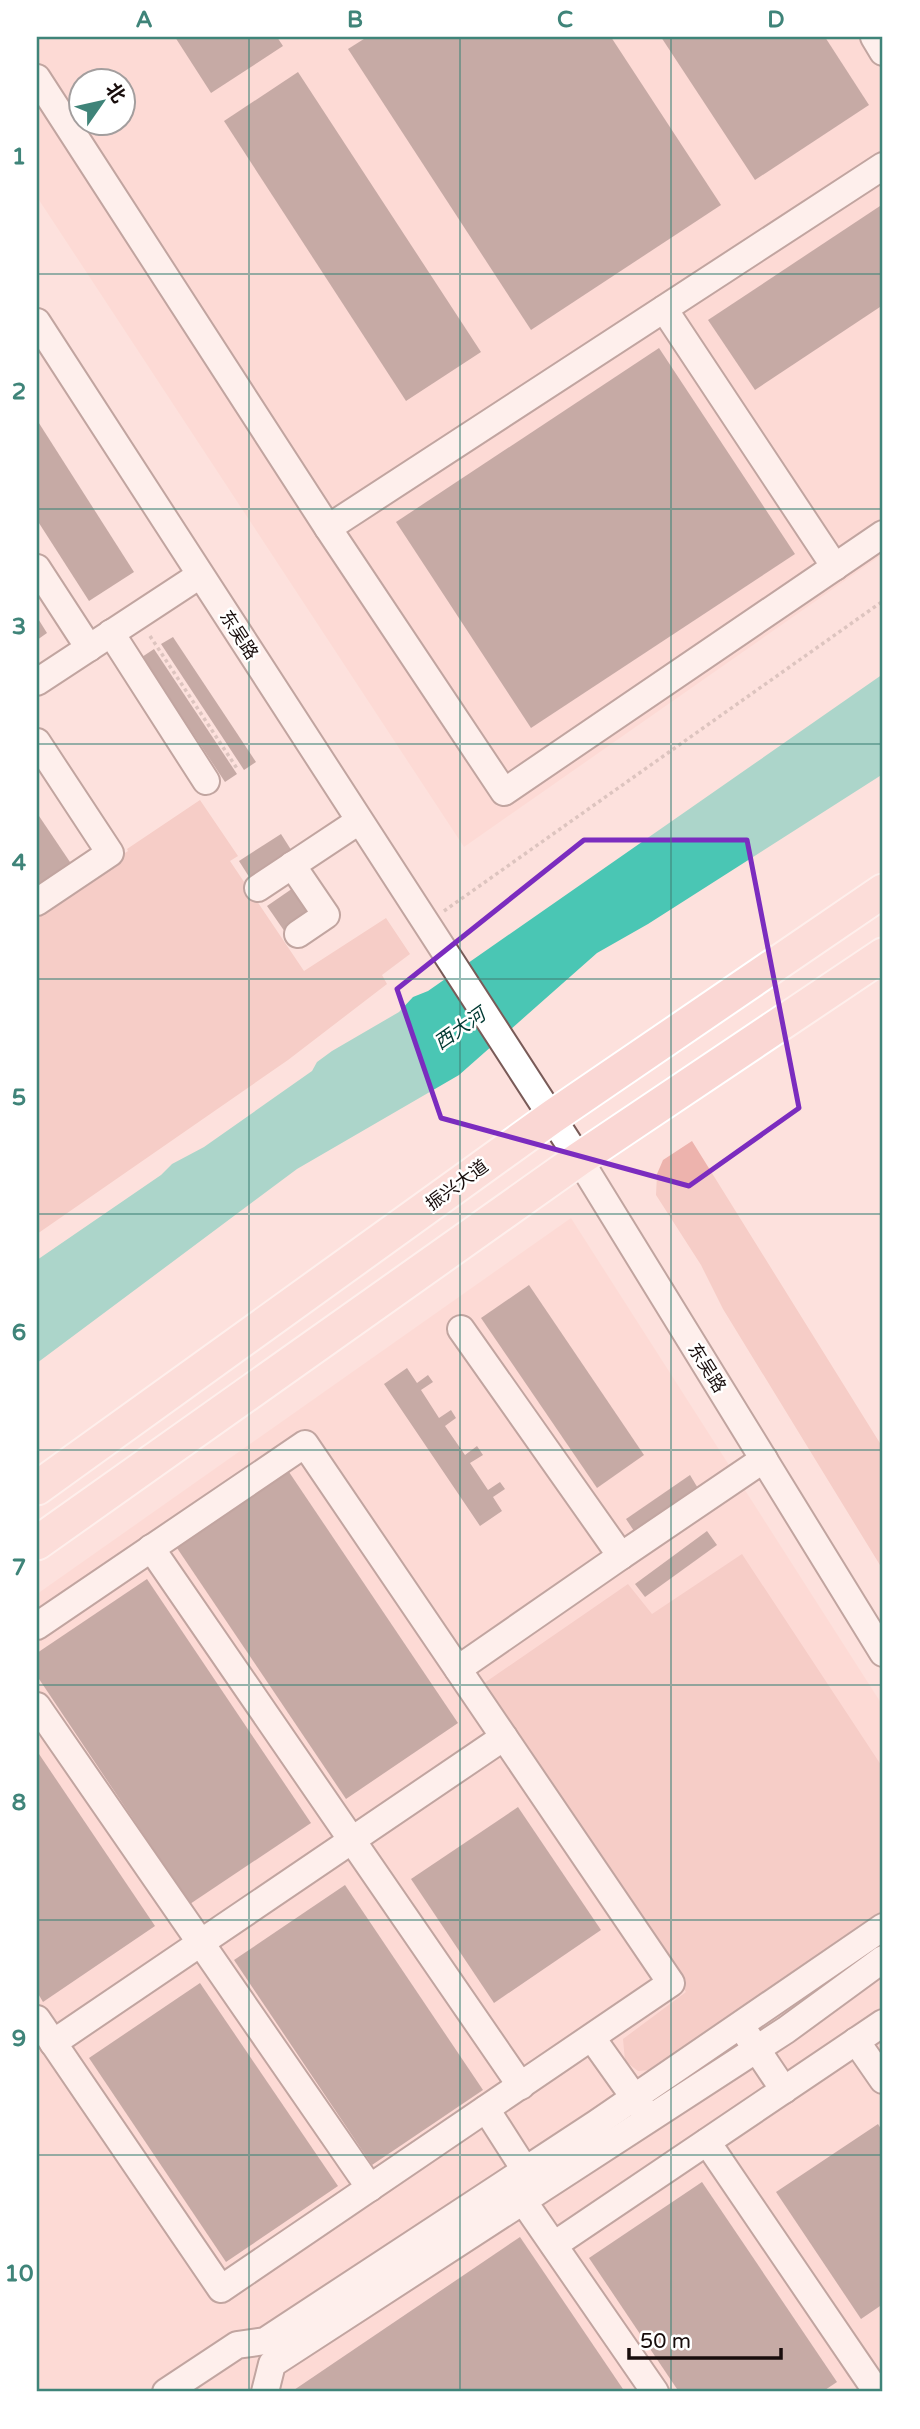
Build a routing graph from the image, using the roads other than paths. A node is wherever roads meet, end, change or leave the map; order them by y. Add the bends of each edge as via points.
1 (874, 37) edge
2 (883, 52) edge
3 (37, 78) edge
4 (883, 166) edge
5 (664, 309) junction
6 (37, 322) edge
7 (45, 351) edge
8 (328, 528) junction
9 (883, 534) edge
10 (835, 567) junction
11 (37, 568) edge
12 (200, 575) junction
13 (111, 633) junction
14 (89, 648) junction
15 (37, 682) edge
16 (37, 742) edge
17 (206, 781) dead end
18 (359, 821) junction
19 (292, 865) junction
20 (258, 888) dead end
21 (883, 891) edge
22 (37, 902) edge
23 (298, 934) dead end
24 (883, 955) edge
25 (552, 1117) junction
26 (579, 1159) junction
27 (461, 1329) dead end
28 (764, 1459) junction
29 (37, 1488) edge
30 (37, 1543) edge
31 (151, 1548) junction
32 (621, 1556) junction
33 (37, 1626) edge
34 (883, 1653) edge
35 (458, 1669) junction
36 (37, 1706) edge
37 (504, 1737) junction
38 (352, 1840) junction
39 (883, 1927) edge
40 (201, 1943) junction
41 (883, 1959) edge
42 (37, 2019) edge
43 (883, 2023) edge
44 (740, 2025) junction
45 (592, 2038) junction
46 (856, 2041) junction
47 (53, 2043) junction
48 (756, 2049) junction
49 (883, 2080) edge
50 (521, 2086) junction
51 (784, 2090) junction
52 (641, 2108) junction
53 (486, 2109) junction
54 (707, 2142) junction
55 (524, 2185) junction
56 (370, 2188) junction
57 (554, 2245) junction
58 (874, 2387) edge
59 (166, 2392) edge
60 (265, 2392) edge
61 (655, 2392) edge

1 - 2 street
3 - 8 street
4 - 5 street
5 - 8 street
5 - 10 street
6 - 7 street, 东吴路
7 - 12 street, 东吴路
8 - 10 street via 504,792
9 - 10 street
11 - 14 street
12 - 13 street
12 - 18 street, 东吴路
13 - 14 street
13 - 17 street
14 - 15 street
16 - 22 street via 110,853
18 - 19 street
18 - 25 street, 东吴路
19 - 20 street
19 - 23 street via 326,915
21 - 25 main road, 振兴大道
24 - 26 main road
25 - 26 street, 东吴路
25 - 29 main road, 振兴大道
26 - 28 street, 东吴路
26 - 30 main road
27 - 32 street
28 - 32 street
28 - 34 street, 东吴路
31 - 33 street
31 - 35 street via 305,1444
31 - 38 street
32 - 35 street
35 - 37 street
36 - 40 street
37 - 38 street
37 - 45 street via 671,1983
38 - 40 street
38 - 50 street
39 - 44 street
40 - 47 street
40 - 56 street
41 - 48 street
42 - 47 street
43 - 46 street
44 - 48 street
44 - 52 street
45 - 50 street
45 - 52 street
46 - 49 street
46 - 51 street
47 - 56 street via 221,2289
48 - 51 street
48 - 52 street
50 - 53 street
51 - 54 street
52 - 55 street
53 - 55 street
53 - 56 street
54 - 57 street
54 - 58 street
55 - 57 street
55 - 59 street via 265,2341 237,2345
55 - 60 street via 272,2364
57 - 61 street

